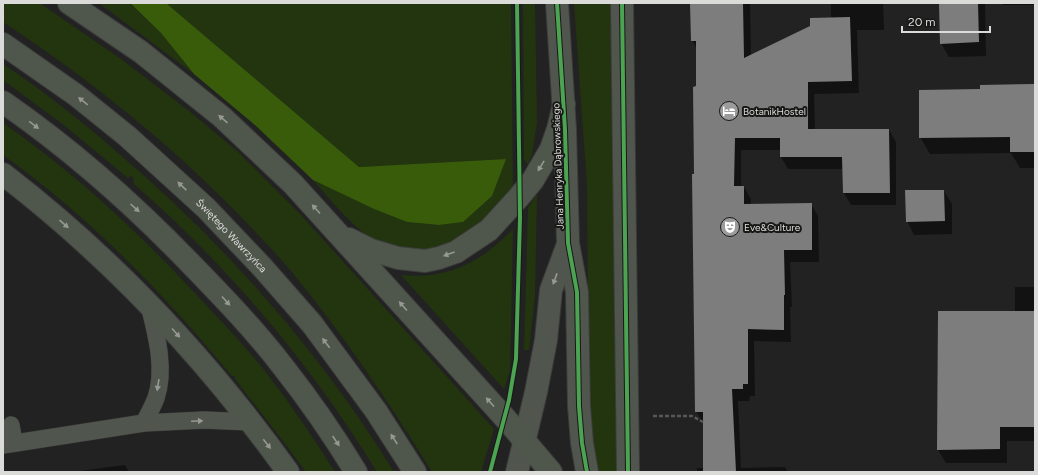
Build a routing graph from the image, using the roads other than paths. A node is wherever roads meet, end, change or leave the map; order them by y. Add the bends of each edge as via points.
1 (70, 3) edge
2 (557, 3) edge
3 (622, 3) edge
4 (3, 44) edge
5 (3, 102) edge
6 (564, 104) junction
7 (3, 174) edge
8 (338, 232) junction
9 (568, 242) junction
10 (149, 305) junction
11 (250, 422) junction
12 (144, 423) junction
13 (11, 425) dead end
14 (525, 442) junction
15 (9, 444) edge
16 (288, 472) edge
17 (356, 472) edge
18 (415, 472) edge
19 (517, 472) edge
20 (551, 472) edge
21 (587, 472) edge
22 (628, 472) edge

8 -> 1 main road via 293,184 222,117 141,52
2 - 6 street, Jana Henryka Dąbrowskiego
3 - 22 street
18 -> 4 main road, Świętego Wawrzyńca via 376,411 312,324 206,208 127,136 76,95
5 -> 17 main road via 115,190 221,295 284,367
6 -> 8 main road via 551,149 533,180 489,230 456,252 425,260 398,258 370,250
6 - 9 street, Jana Henryka Dąbrowskiego
7 -> 10 main road via 84,242
14 -> 8 main road
9 -> 14 street, Jana Henryka Dąbrowskiego via 551,290 546,340
9 - 21 street, Jana Henryka Dąbrowskiego via 577,292 579,406
10 -> 11 main road via 188,347
10 -> 12 lane via 159,354 159,379 156,397
12 -> 11 lane via 204,420
11 -> 16 main road
12 - 15 lane
13 - 15 lane
14 - 19 street, Jana Henryka Dąbrowskiego
14 - 20 main road

